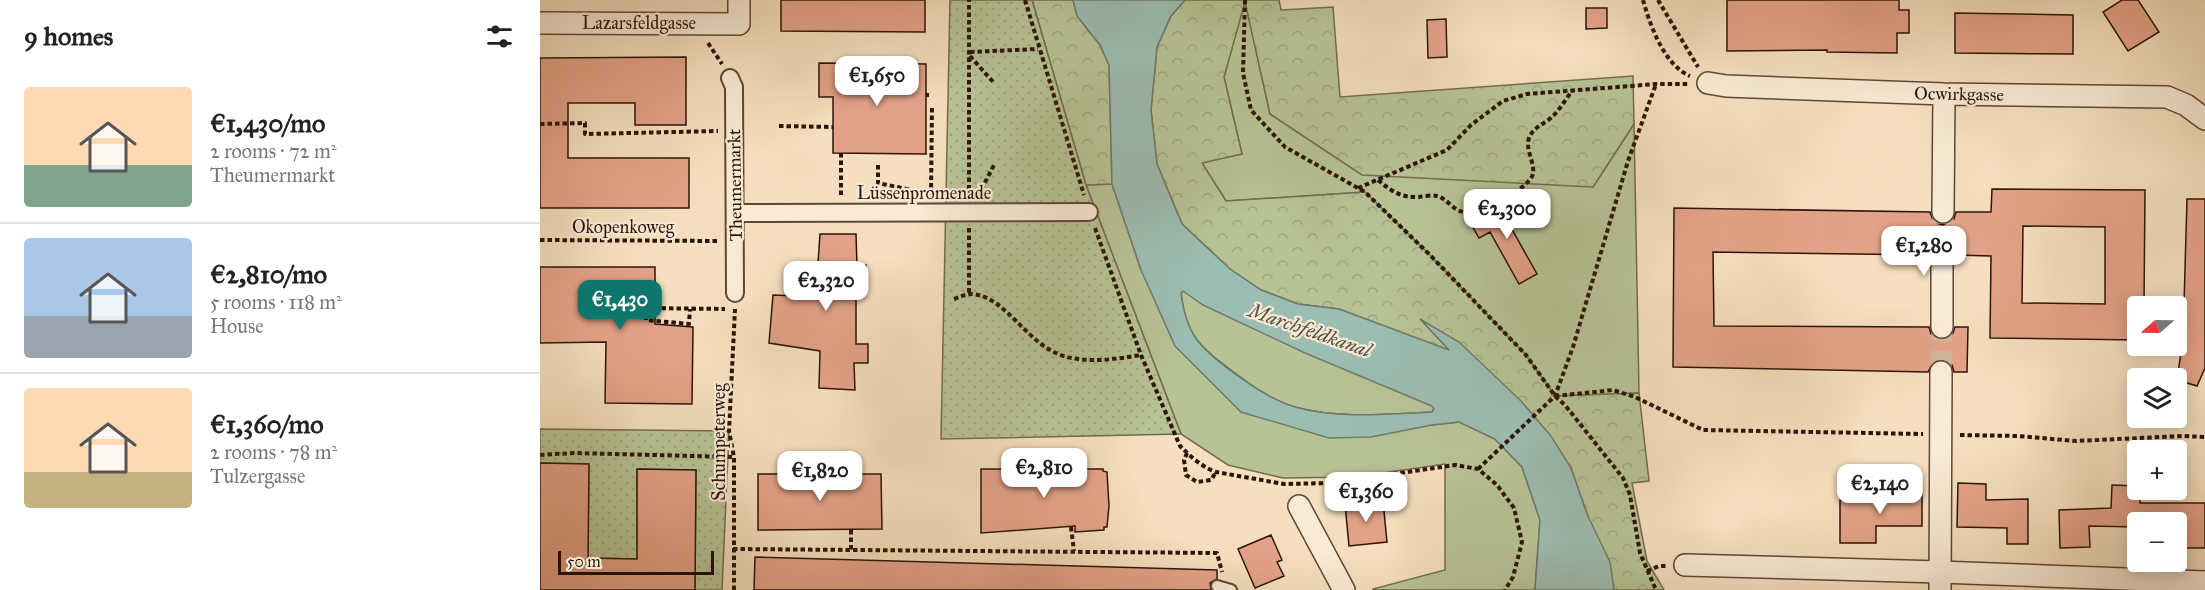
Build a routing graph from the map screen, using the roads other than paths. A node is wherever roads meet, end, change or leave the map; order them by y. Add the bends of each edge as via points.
1 (739, 0) edge
2 (540, 23) edge
3 (730, 78) dead end
4 (1708, 83) road end
5 (1944, 94) junction
6 (2205, 119) edge
7 (1089, 212) road end
8 (1942, 212) tunnel mouth
9 (736, 213) junction
10 (1942, 255) tunnel mouth
11 (735, 301) road end
12 (1942, 327) tunnel mouth
13 (1941, 372) tunnel mouth
14 (1299, 507) dead end
15 (1685, 565) dead end
16 (1940, 581) edge
17 (2205, 582) edge
18 (1344, 590) edge

1 - 2 street, Lazarsfeldgasse via 739,24
3 - 9 street, Theumermarkt via 734,87
4 - 5 street, Ocwirkgasse
5 - 6 street, Ocwirkgasse via 2167,97
5 - 8 street
7 - 9 street, Lüssenpromenade
9 - 11 street, Theumermarkt
10 - 12 street
13 - 16 street
14 - 18 street
15 - 16 street
16 - 17 street

